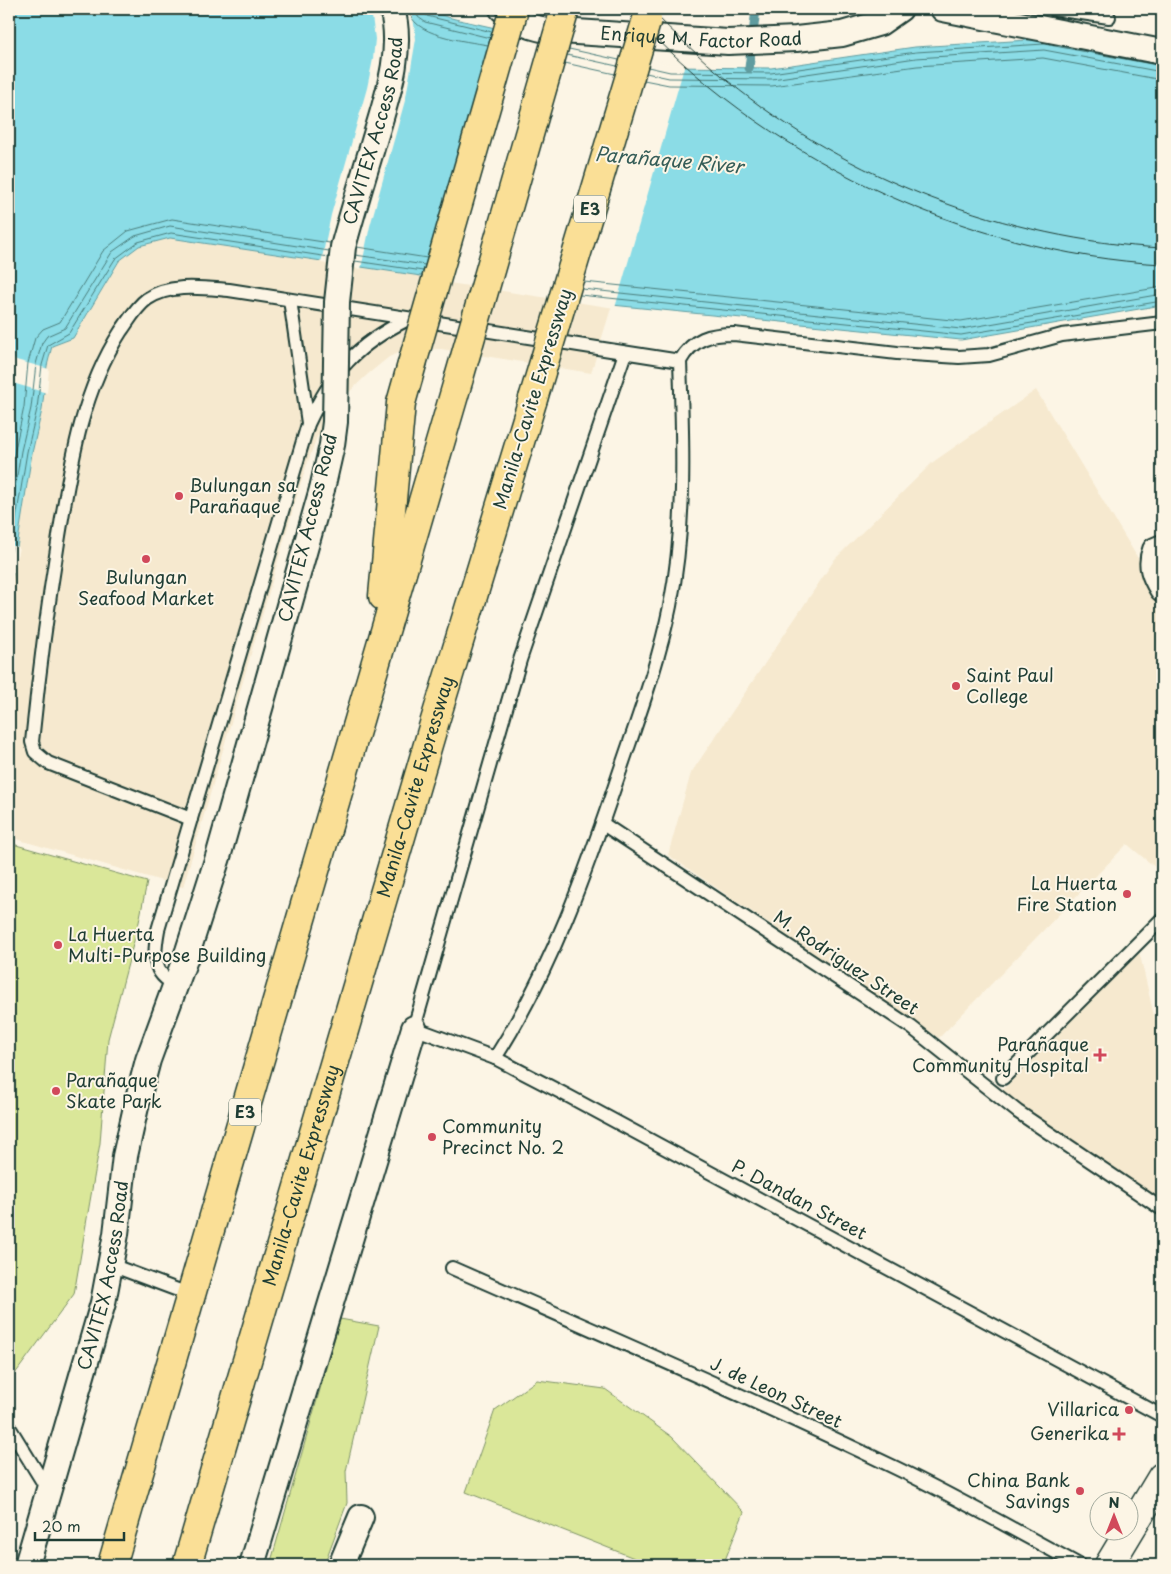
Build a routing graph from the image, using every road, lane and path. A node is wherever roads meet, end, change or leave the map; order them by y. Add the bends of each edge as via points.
1 (392, 9) edge
2 (502, 9) edge
3 (514, 9) edge
4 (565, 9) edge
5 (900, 9) edge
6 (943, 9) edge
7 (1054, 9) edge
8 (649, 12) edge
9 (1109, 17) dead end
10 (1162, 52) edge
11 (290, 300) junction
12 (408, 318) junction
13 (1162, 323) edge
14 (625, 353) junction
15 (680, 361) junction
16 (308, 424) junction
17 (1162, 547) edge
18 (1162, 589) edge
19 (378, 660) junction
20 (192, 819) junction
21 (603, 824) junction
22 (1162, 919) edge
23 (176, 984) junction
24 (414, 1028) junction
25 (495, 1058) junction
26 (1003, 1078) dead end
27 (1162, 1209) edge
28 (111, 1265) junction
29 (452, 1268) dead end
30 (191, 1295) junction
31 (1162, 1416) edge
32 (9, 1428) edge
33 (1162, 1477) edge
34 (49, 1492) junction
35 (361, 1517) dead end
36 (27, 1565) edge
37 (112, 1565) edge
38 (187, 1565) edge
39 (252, 1565) edge
40 (341, 1565) edge
41 (1079, 1565) edge
42 (1109, 1565) edge

1 - 23 street, CAVITEX Access Road, bridge via 394,62 344,247 340,273 332,445 218,857
2 - 5 street, Enrique M. Factor Road via 519,23 546,30 728,42 842,34 880,23
3 - 19 highway, bridge via 401,403
4 - 19 highway, E3, bridge
6 - 10 street
7 - 9 lane
8 - 38 highway, Manila–Cavite Expressway / E3, bridge via 392,867
11 - 12 lane
11 - 16 lane
11 - 20 lane via 198,287 170,290 148,299 132,314 95,381 80,422 71,467 42,640 32,742 35,752 48,763
12 - 14 lane
12 - 16 lane via 363,345 345,363
13 - 15 lane via 1062,335 989,354 959,357 715,334 699,339 687,349
14 - 15 lane
14 - 24 lane via 520,660
15 - 21 lane via 680,535 670,605 654,672
16 - 20 lane
17 - 18 street via 1155,550 1152,559 1154,577
19 - 30 highway, E3
20 - 23 lane via 155,944 154,958 158,971 167,981
21 - 25 lane via 547,966
21 - 27 lane, M. Rodriguez Street via 912,1027 1018,1112
22 - 26 lane
23 - 28 street, CAVITEX Access Road via 160,1024 138,1098 125,1156
24 - 25 lane, P. Dandan Street
24 - 39 street
25 - 31 lane, P. Dandan Street
28 - 30 lane
28 - 34 street, CAVITEX Access Road via 95,1337
29 - 41 lane, J. de Leon Street via 896,1468
30 - 37 highway, E3
32 - 34 lane
33 - 42 main road
34 - 36 street, CAVITEX Access Road
35 - 40 street

